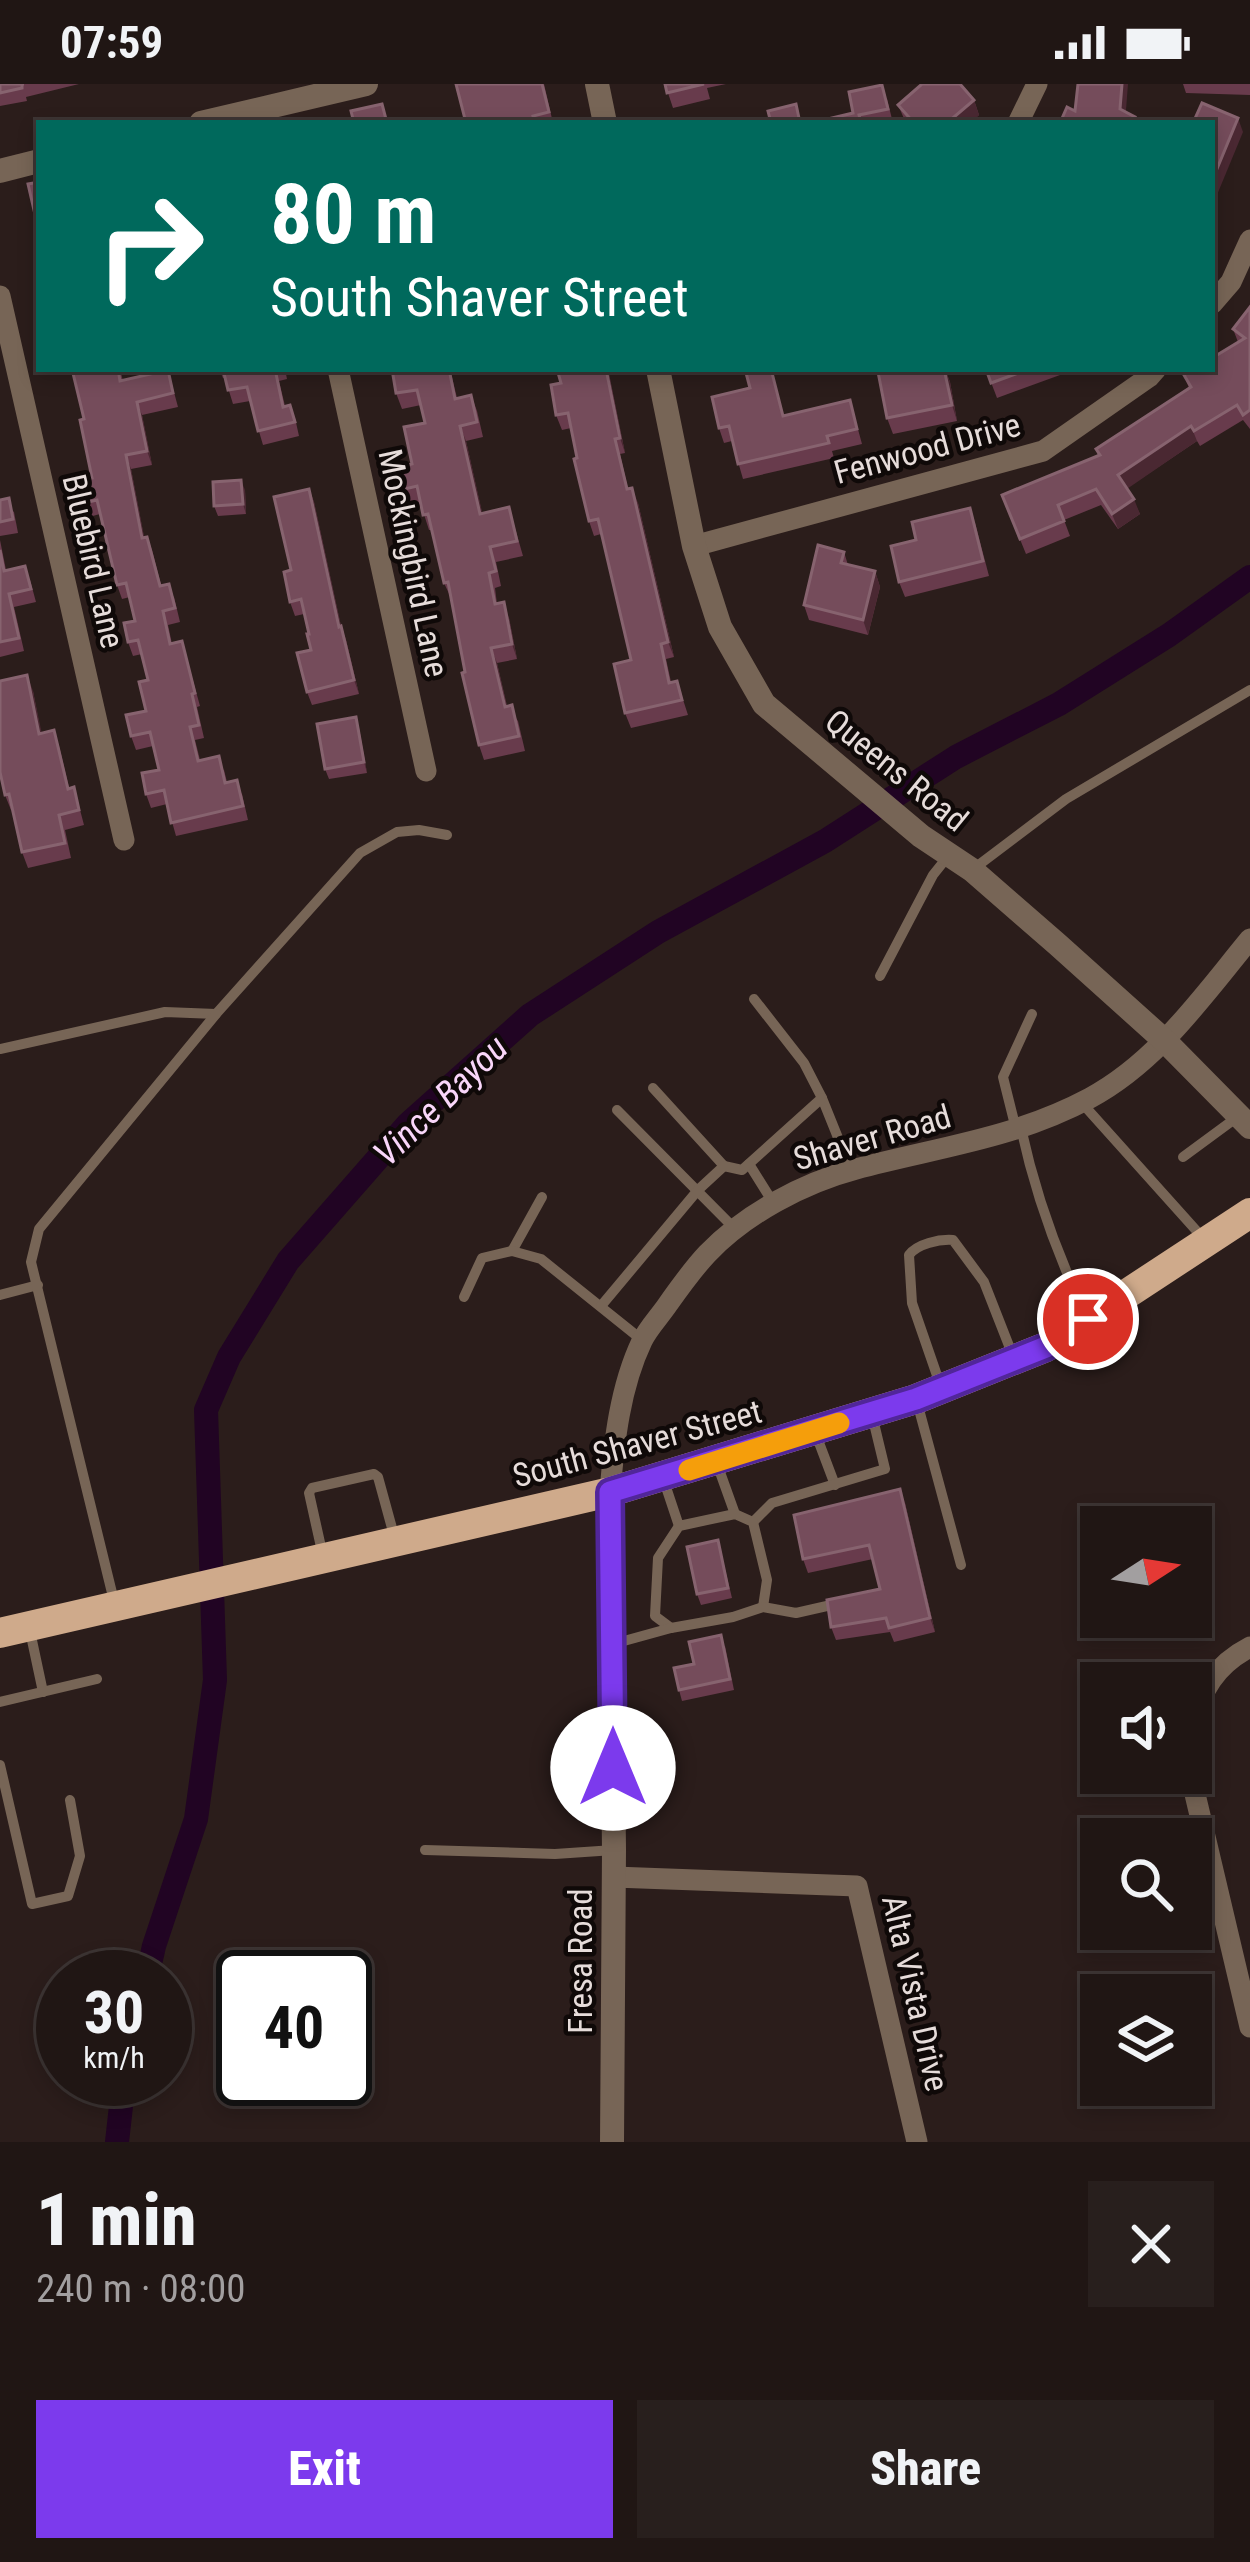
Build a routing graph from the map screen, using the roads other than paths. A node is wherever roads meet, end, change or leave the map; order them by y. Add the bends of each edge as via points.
1 (366, 84) edge
2 (597, 84) edge
3 (1037, 84) edge
4 (282, 114) edge
5 (228, 120) edge
6 (604, 120) edge
7 (1019, 120) edge
8 (36, 162) edge
9 (0, 171) edge
10 (1250, 240) edge
11 (0, 296) edge
12 (1215, 301) edge
13 (339, 372) edge
14 (659, 372) edge
15 (1153, 372) edge
16 (694, 546) junction
17 (1250, 690) edge
18 (426, 770) dead end
19 (447, 835) dead end
20 (124, 840) dead end
21 (949, 855) junction
22 (972, 870) junction
23 (1250, 940) edge
24 (880, 976) dead end
25 (754, 1000) dead end
26 (216, 1014) junction
27 (1032, 1014) dead end
28 (1165, 1040) junction
29 (0, 1049) edge
30 (652, 1088) dead end
31 (822, 1098) junction
32 (1081, 1102) junction
33 (616, 1110) dead end
34 (1244, 1121) edge
35 (1019, 1129) junction
36 (1183, 1157) dead end
37 (749, 1164) junction
38 (724, 1166) junction
39 (851, 1170) junction
40 (698, 1190) junction
41 (542, 1197) dead end
42 (774, 1204) junction
43 (1250, 1213) edge
44 (735, 1229) junction
45 (1206, 1242) junction
46 (512, 1251) junction
47 (38, 1285) junction
48 (0, 1294) edge
49 (464, 1297) dead end
50 (601, 1306) junction
51 (1088, 1319) junction
52 (642, 1340) junction
53 (1014, 1359) junction
54 (929, 1394) junction
55 (871, 1413) junction
56 (814, 1431) junction
57 (716, 1461) junction
58 (663, 1478) junction
59 (835, 1485) junction
60 (610, 1492) junction
61 (735, 1514) junction
62 (753, 1522) junction
63 (679, 1526) junction
64 (396, 1542) junction
65 (324, 1559) junction
66 (961, 1565) dead end
67 (860, 1598) edge
68 (116, 1607) junction
69 (763, 1607) junction
70 (671, 1628) junction
71 (14, 1630) edge
72 (612, 1644) junction
73 (1250, 1647) edge
74 (1212, 1676) edge
75 (97, 1679) dead end
76 (43, 1693) junction
77 (0, 1702) edge
78 (0, 1766) edge
79 (1195, 1794) edge
80 (70, 1800) dead end
81 (424, 1850) dead end
82 (614, 1850) junction
83 (614, 1877) junction
84 (1250, 2027) edge
85 (613, 2142) edge
86 (916, 2142) edge

1 - 4 street
2 - 6 street
3 - 7 street
4 - 5 street
8 - 9 street
10 - 12 street
11 - 20 street, Bluebird Lane
13 - 18 street, Mockingbird Lane
14 - 16 street, Queens Road
15 - 16 street, Fenwood Drive via 1043,451
16 - 21 street, Queens Road via 720,626 764,704
17 - 22 lane via 1066,800
19 - 26 lane via 397,832 360,853
21 - 22 street, Queens Road
21 - 24 lane
22 - 28 street, Queens Road
23 - 28 street
25 - 31 lane
26 - 29 lane via 165,1012
26 - 47 lane via 39,1228 31,1262
27 - 35 lane via 1003,1077
28 - 32 street, Shaver Road
28 - 34 street, Queens Road
30 - 38 lane
31 - 37 lane
31 - 39 lane
32 - 35 street, Shaver Road
32 - 45 lane via 1156,1176
33 - 40 lane
34 - 36 lane
35 - 39 street, Shaver Road
35 - 51 lane via 1060,1262
37 - 38 lane
37 - 42 lane
38 - 40 lane
39 - 42 street, Shaver Road
40 - 44 lane
40 - 50 lane
41 - 46 lane
42 - 44 street, Shaver Road
43 - 45 main road, South Shaver Street
44 - 52 street, Shaver Road via 707,1253
45 - 51 main road, South Shaver Street
46 - 49 lane via 482,1258
46 - 50 lane via 541,1259
47 - 48 lane
47 - 68 lane
50 - 52 lane
51 - 53 main road, South Shaver Street
52 - 60 street, Shaver Road via 623,1398
53 - 54 main road, South Shaver Street
53 - 54 lane via 984,1282 953,1240 914,1248 912,1304
54 - 55 main road, South Shaver Street
54 - 66 lane
55 - 56 main road, South Shaver Street
55 - 59 lane via 885,1469
56 - 57 main road, South Shaver Street
56 - 59 lane
57 - 58 main road, South Shaver Street
57 - 61 lane
58 - 60 main road, South Shaver Street
58 - 63 lane
59 - 62 lane via 772,1503
60 - 64 main road, South Shaver Street
60 - 72 street, Fresa Road
61 - 62 lane
61 - 63 lane
62 - 69 lane via 767,1580
63 - 70 lane via 658,1558 655,1616
64 - 65 main road, South Shaver Street
64 - 65 lane via 374,1474 312,1488
65 - 68 main road, South Shaver Street
67 - 69 lane via 796,1613
68 - 71 main road, South Shaver Street
69 - 70 lane
70 - 72 lane
71 - 76 lane
72 - 82 street, Fresa Road
73 - 74 street
75 - 76 lane
76 - 77 lane
78 - 80 lane via 32,1904 68,1896 80,1856
79 - 84 street
81 - 82 lane
82 - 83 street, Fresa Road
83 - 85 street, Fresa Road
83 - 86 street, Alta Vista Drive via 856,1886

